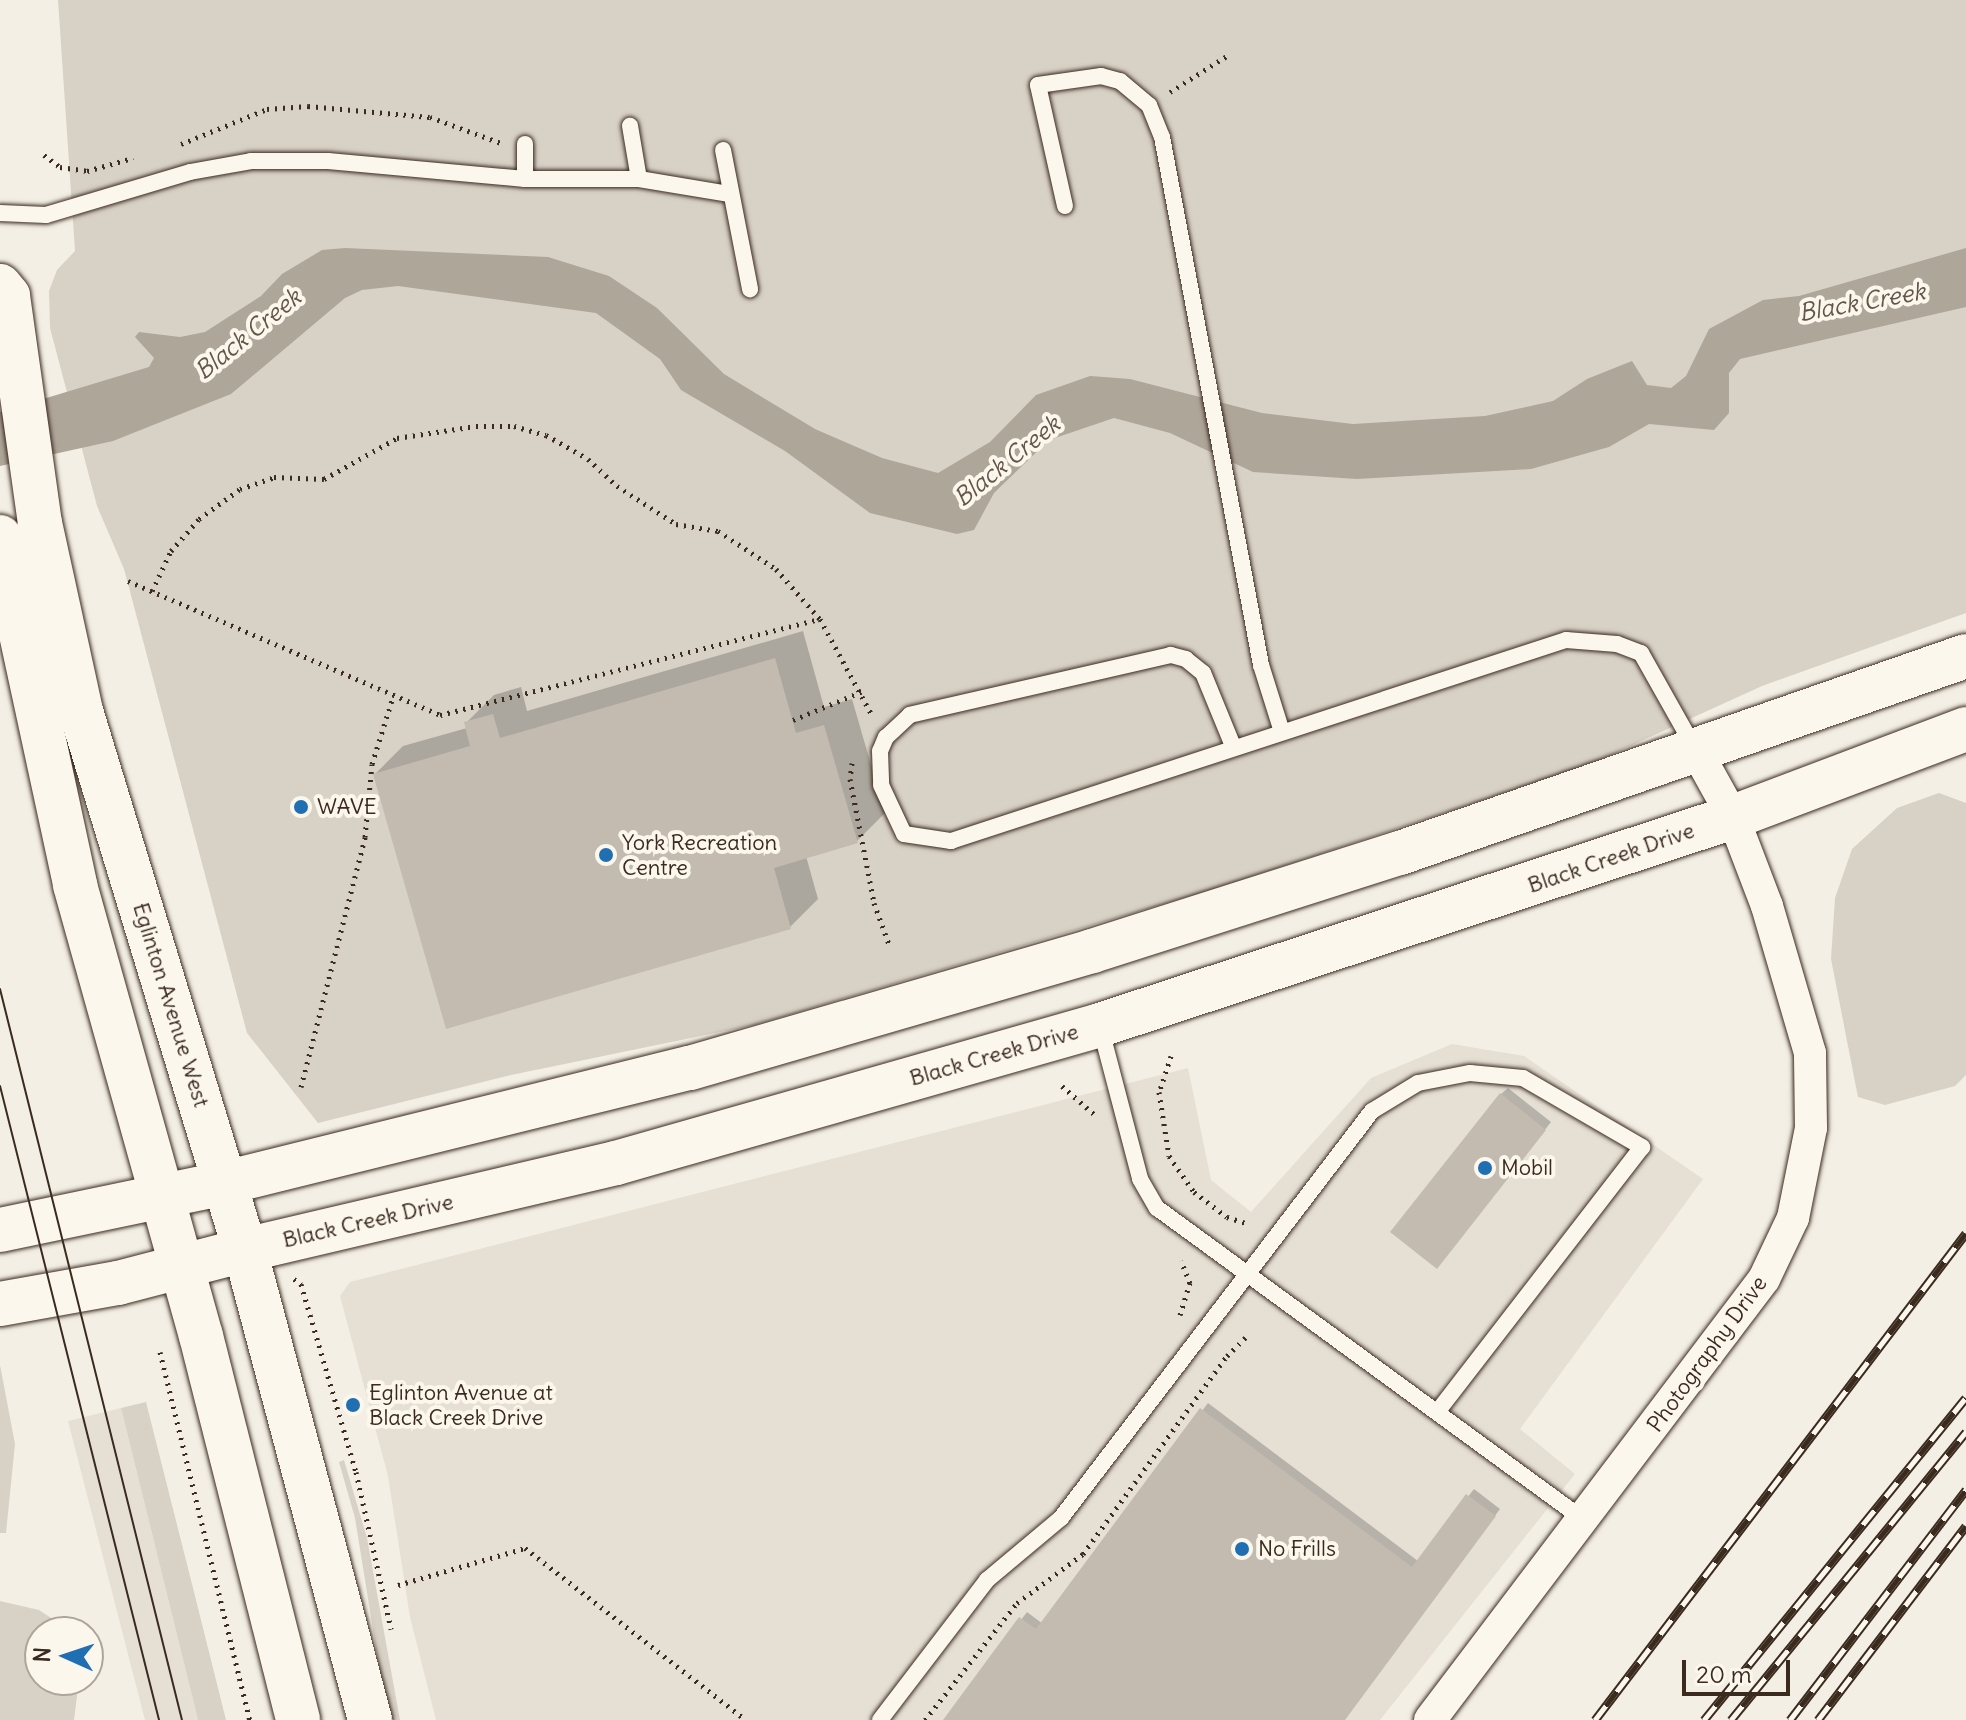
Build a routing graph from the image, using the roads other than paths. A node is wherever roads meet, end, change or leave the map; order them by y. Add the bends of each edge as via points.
1 (630, 126) dead end
2 (525, 144) dead end
3 (723, 150) dead end
4 (525, 179) junction
5 (639, 179) junction
6 (730, 194) junction
7 (1065, 206) dead end
8 (0, 213) edge
9 (0, 286) edge
10 (750, 289) dead end
11 (14, 535) edge
12 (1966, 656) edge
13 (1281, 729) junction
14 (1966, 729) edge
15 (1233, 746) junction
16 (1697, 752) junction
17 (1733, 817) junction
18 (1100, 1025) junction
19 (224, 1183) junction
20 (163, 1197) junction
21 (0, 1230) edge
22 (245, 1250) junction
23 (183, 1267) junction
24 (1249, 1277) junction
25 (0, 1304) edge
26 (1439, 1410) junction
27 (1584, 1520) junction
28 (298, 1720) edge
29 (370, 1720) edge
30 (880, 1720) edge
31 (1430, 1720) edge

1 - 5 lane
2 - 4 lane
3 - 6 lane
4 - 5 lane
4 - 8 lane via 328,161 251,161 190,172 46,215
5 - 6 lane
6 - 10 lane
7 - 13 lane via 1038,85 1101,76 1120,81 1149,105 1162,137 1261,665
9 - 11 main road, Eglinton Avenue West via 8,296 15,372
11 - 19 main road, Eglinton Avenue West via 81,711
11 - 20 main road, Eglinton Avenue West via 75,885
12 - 16 main road
13 - 15 lane
13 - 16 lane via 1349,713 1566,640 1591,640 1641,653
14 - 17 main road, Black Creek Drive
15 - 15 lane via 1203,673 1171,655 910,715 886,737 880,751 881,785 904,834 951,841
16 - 17 street, Photography Drive
16 - 19 main road via 1342,872 826,1030
17 - 18 main road, Black Creek Drive
17 - 27 street, Photography Drive via 1767,906 1810,1053 1806,1157 1793,1218 1764,1279
18 - 22 main road, Black Creek Drive via 616,1163
18 - 24 lane via 1146,1194
19 - 20 main road
19 - 22 main road, Eglinton Avenue West
20 - 21 main road
20 - 23 main road, Eglinton Avenue West
22 - 23 main road, Black Creek Drive
22 - 29 main road, Eglinton Avenue West
23 - 25 main road, Black Creek Drive
23 - 28 main road, Eglinton Avenue West
24 - 26 lane
24 - 26 lane via 1372,1111 1418,1083 1470,1073 1523,1078 1642,1147
24 - 30 lane via 1061,1518 987,1580
26 - 27 lane
27 - 31 street, Photography Drive

